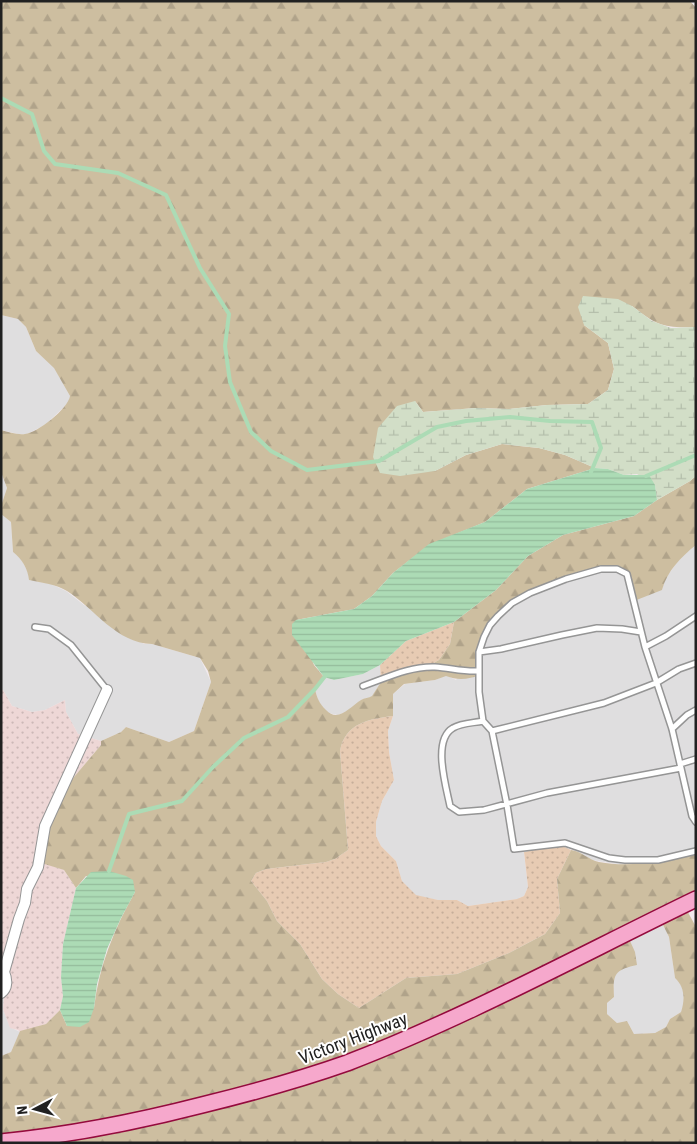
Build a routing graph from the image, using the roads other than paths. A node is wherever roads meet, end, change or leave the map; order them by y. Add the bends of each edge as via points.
1 (696, 616) edge
2 (35, 626) dead end
3 (641, 632) junction
4 (645, 647) junction
5 (479, 652) junction
6 (696, 663) edge
7 (478, 671) junction
8 (656, 683) junction
9 (363, 686) dead end
10 (107, 690) joint
11 (696, 710) edge
12 (483, 721) junction
13 (672, 729) junction
14 (492, 731) junction
15 (696, 759) edge
16 (680, 766) junction
17 (507, 805) junction
18 (696, 822) edge
19 (696, 851) edge
20 (696, 899) edge
21 (3, 972) edge
22 (1, 993) edge
23 (1, 1142) edge

1 - 4 lane
2 - 10 lane via 49,629 71,645
3 - 4 lane
3 - 5 lane via 597,628
3 - 5 lane via 627,574 617,569 601,569 530,593 512,604 490,624
4 - 8 lane
5 - 7 lane
6 - 8 lane
7 - 9 lane via 421,668
7 - 12 lane
8 - 13 lane
8 - 14 lane via 604,703
10 - 21 street via 45,826 38,867 27,889
11 - 13 lane
12 - 14 lane
12 - 17 lane via 460,725 444,735 441,751 450,806 459,812
13 - 16 lane
14 - 17 lane
15 - 16 lane
16 - 17 lane
16 - 18 lane
17 - 19 lane via 514,850 565,843 608,858 624,860 658,860
20 - 23 main road, Victory Highway via 469,1010 346,1063 250,1094 173,1113
21 - 22 street via 6,984

